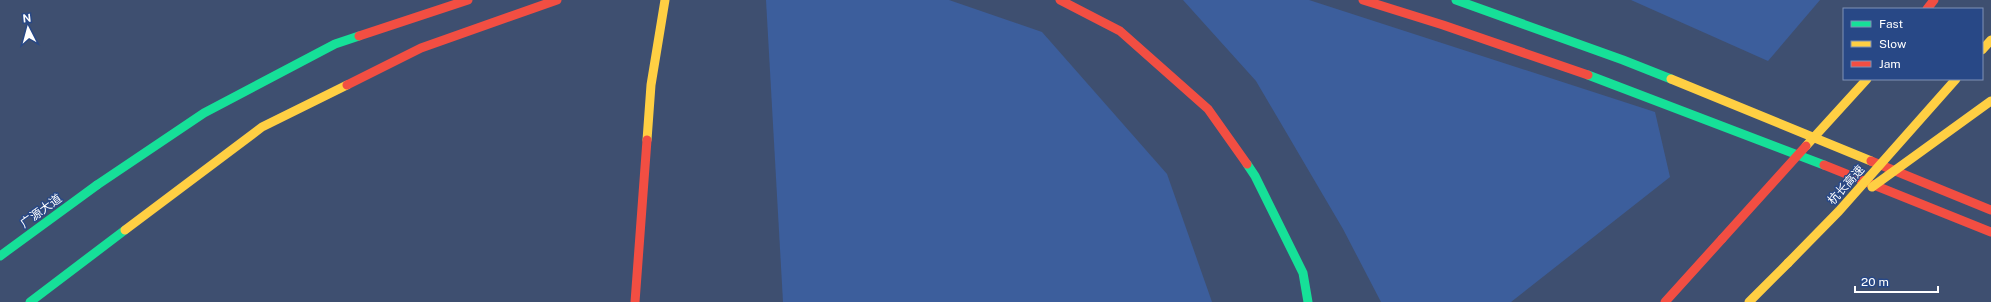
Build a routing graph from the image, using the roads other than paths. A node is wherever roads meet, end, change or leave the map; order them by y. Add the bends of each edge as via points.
1 (468, 0) edge
2 (556, 0) edge
3 (665, 0) edge
4 (1060, 0) edge
5 (1363, 0) edge
6 (1456, 0) edge
7 (1934, 0) edge
8 (1928, 8) edge
9 (1991, 40) edge
10 (1983, 49) edge
11 (1866, 80) edge
12 (1955, 80) edge
13 (1991, 101) edge
14 (1991, 210) edge
15 (1839, 211) junction
16 (1991, 232) edge
17 (0, 256) edge
18 (30, 302) edge
19 (635, 302) edge
20 (1308, 302) edge
21 (1665, 302) edge
22 (1750, 302) edge

1 - 17 main road, 广源大道 via 335,44 204,114 97,185
2 - 18 main road via 421,48 262,127
3 - 19 main road via 651,85
4 - 20 main road via 1120,32 1208,109 1255,176 1303,273
5 - 16 main road via 1430,20 1623,87
6 - 14 main road via 1623,60
7 - 8 main road
9 - 10 main road
11 - 21 main road, bridge
12 - 15 main road, 杭长高速, bridge
13 - 15 main road, bridge
15 - 22 main road, 杭长高速, bridge

